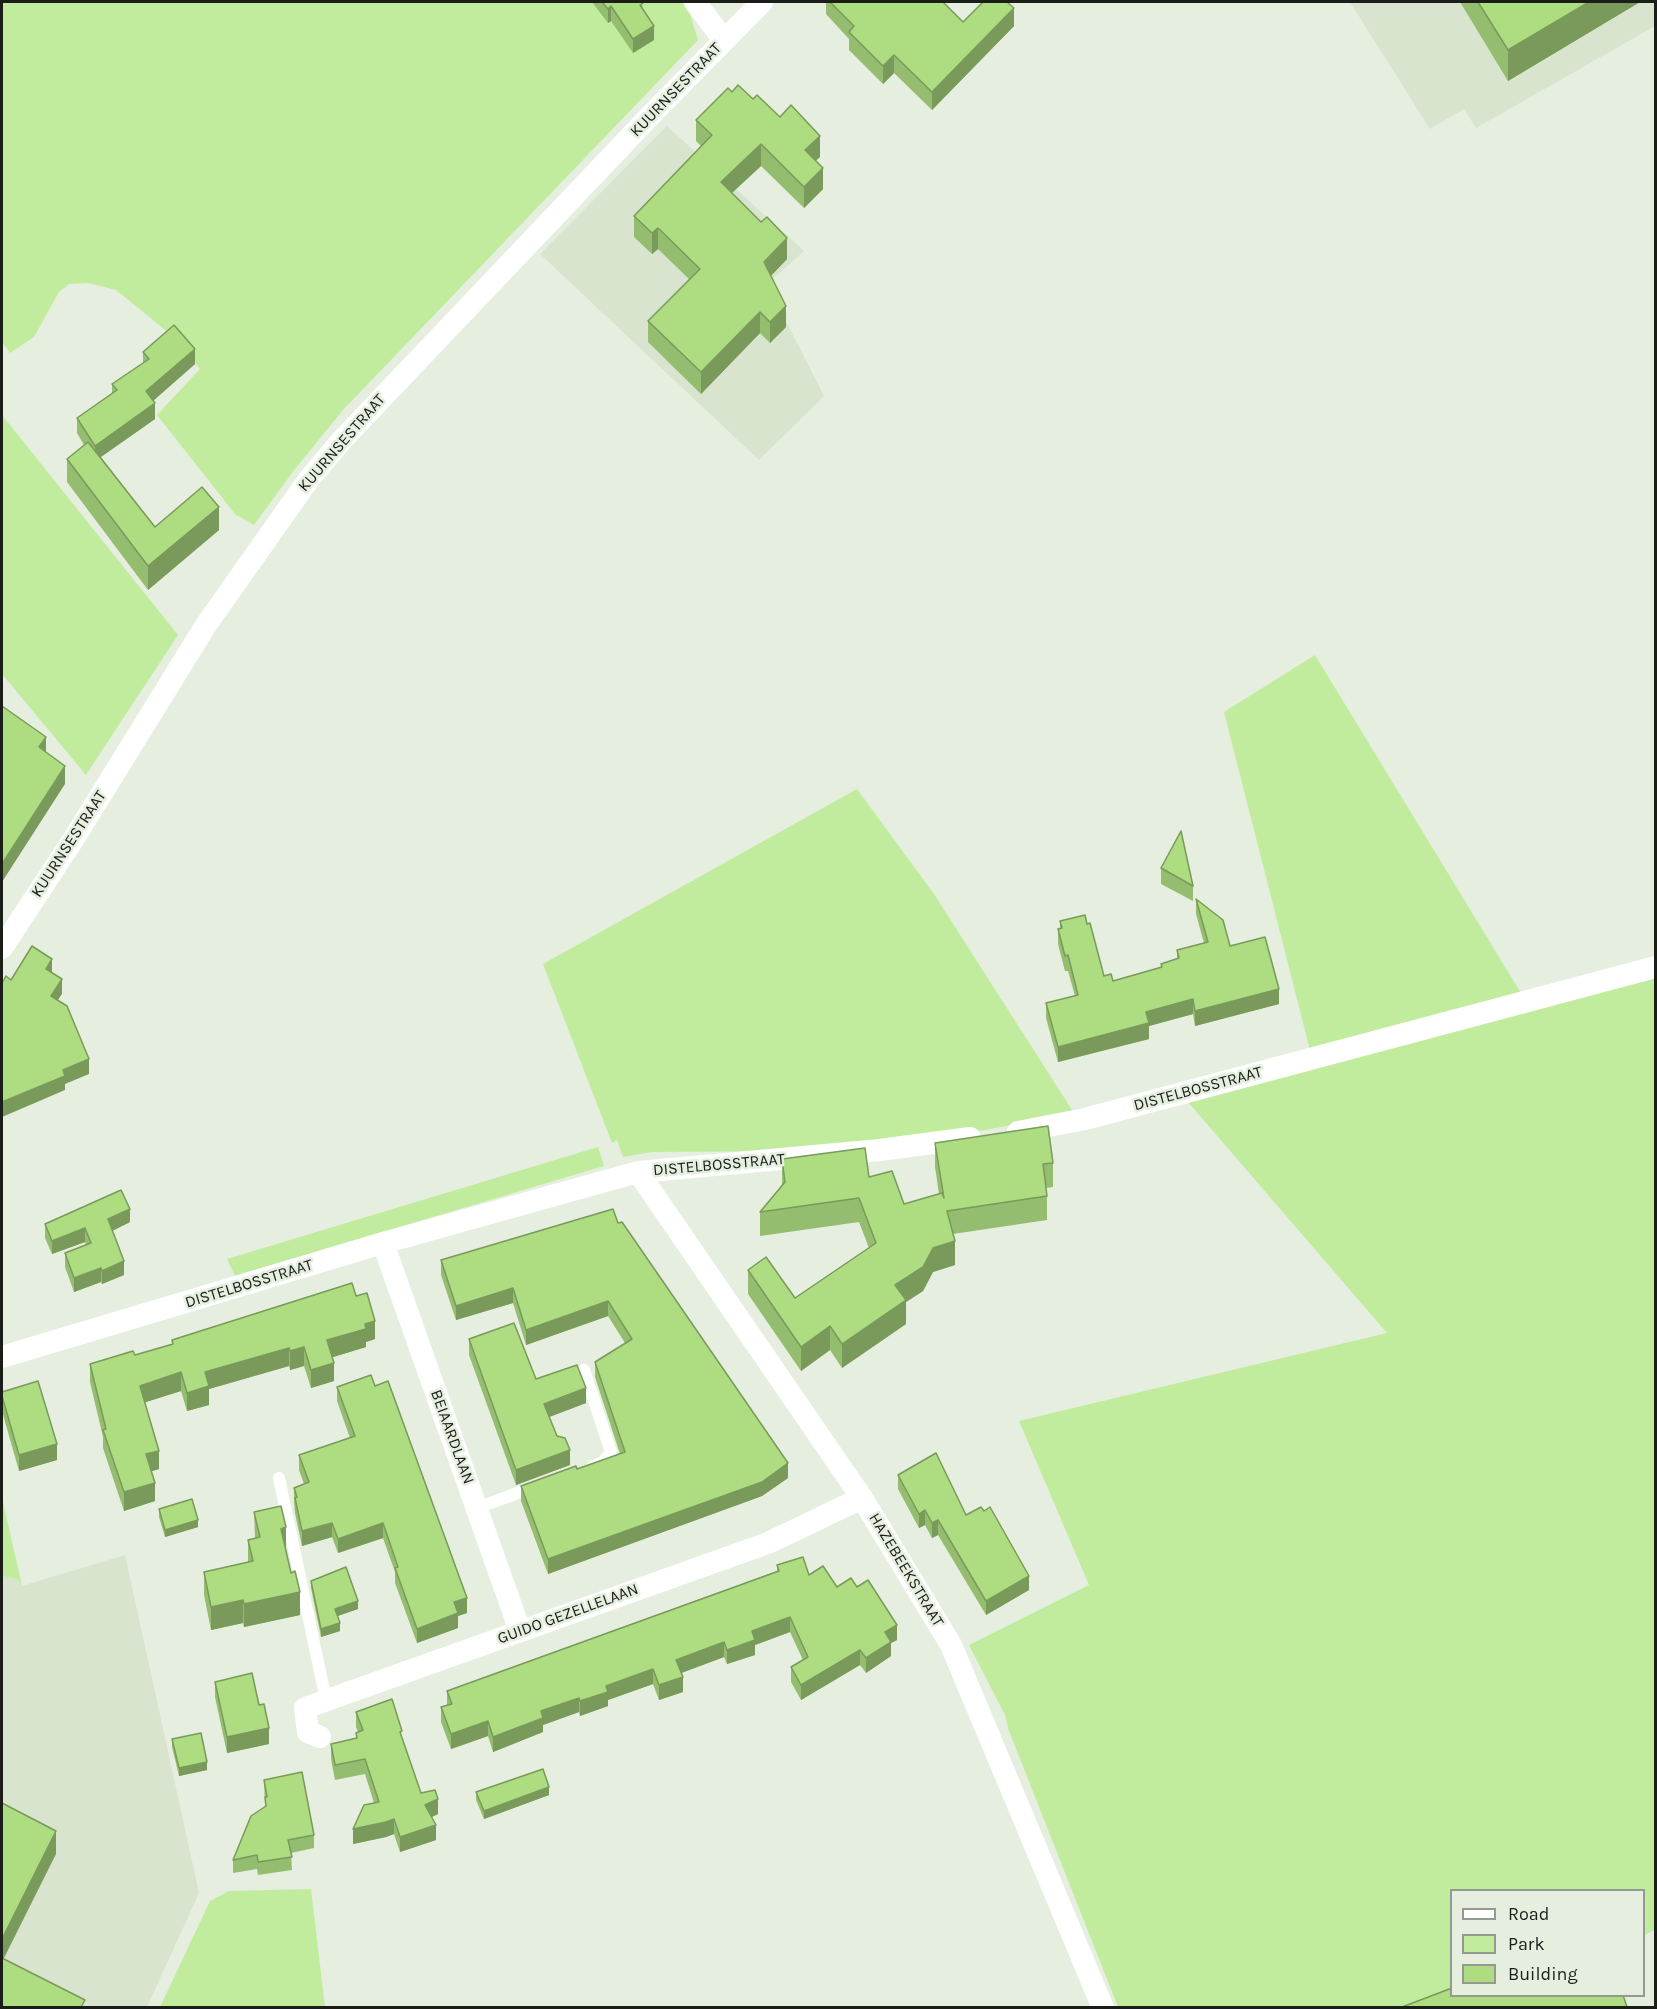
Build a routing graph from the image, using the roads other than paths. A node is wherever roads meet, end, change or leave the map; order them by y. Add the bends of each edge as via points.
1 (695, 2) edge
2 (762, 2) edge
3 (724, 40) junction
4 (2, 948) edge
5 (1656, 967) edge
6 (638, 1172) junction
7 (383, 1243) junction
8 (2, 1357) edge
9 (584, 1370) dead end
10 (582, 1470) edge
11 (279, 1478) dead end
12 (551, 1481) edge
13 (862, 1498) junction
14 (477, 1508) junction
15 (520, 1631) junction
16 (326, 1700) junction
17 (320, 1737) dead end
18 (1103, 2007) edge

1 - 3 street
2 - 3 street, KUURNSESTRAAT
3 - 4 street, KUURNSESTRAAT via 309,479 206,625
5 - 6 street, DISTELBOSSTRAAT via 1031,1130
6 - 7 street, DISTELBOSSTRAAT
6 - 13 street, HAZEBEEKSTRAAT
7 - 8 street, DISTELBOSSTRAAT
7 - 14 street, BEIAARDLAAN
9 - 10 lane via 610,1452 603,1462
11 - 16 lane
12 - 14 lane
13 - 15 street, GUIDO GEZELLELAAN via 768,1543
13 - 18 street, HAZEBEEKSTRAAT via 951,1645
14 - 15 street, BEIAARDLAAN
15 - 16 street, GUIDO GEZELLELAAN
16 - 17 street, GUIDO GEZELLELAAN via 305,1708 308,1732

